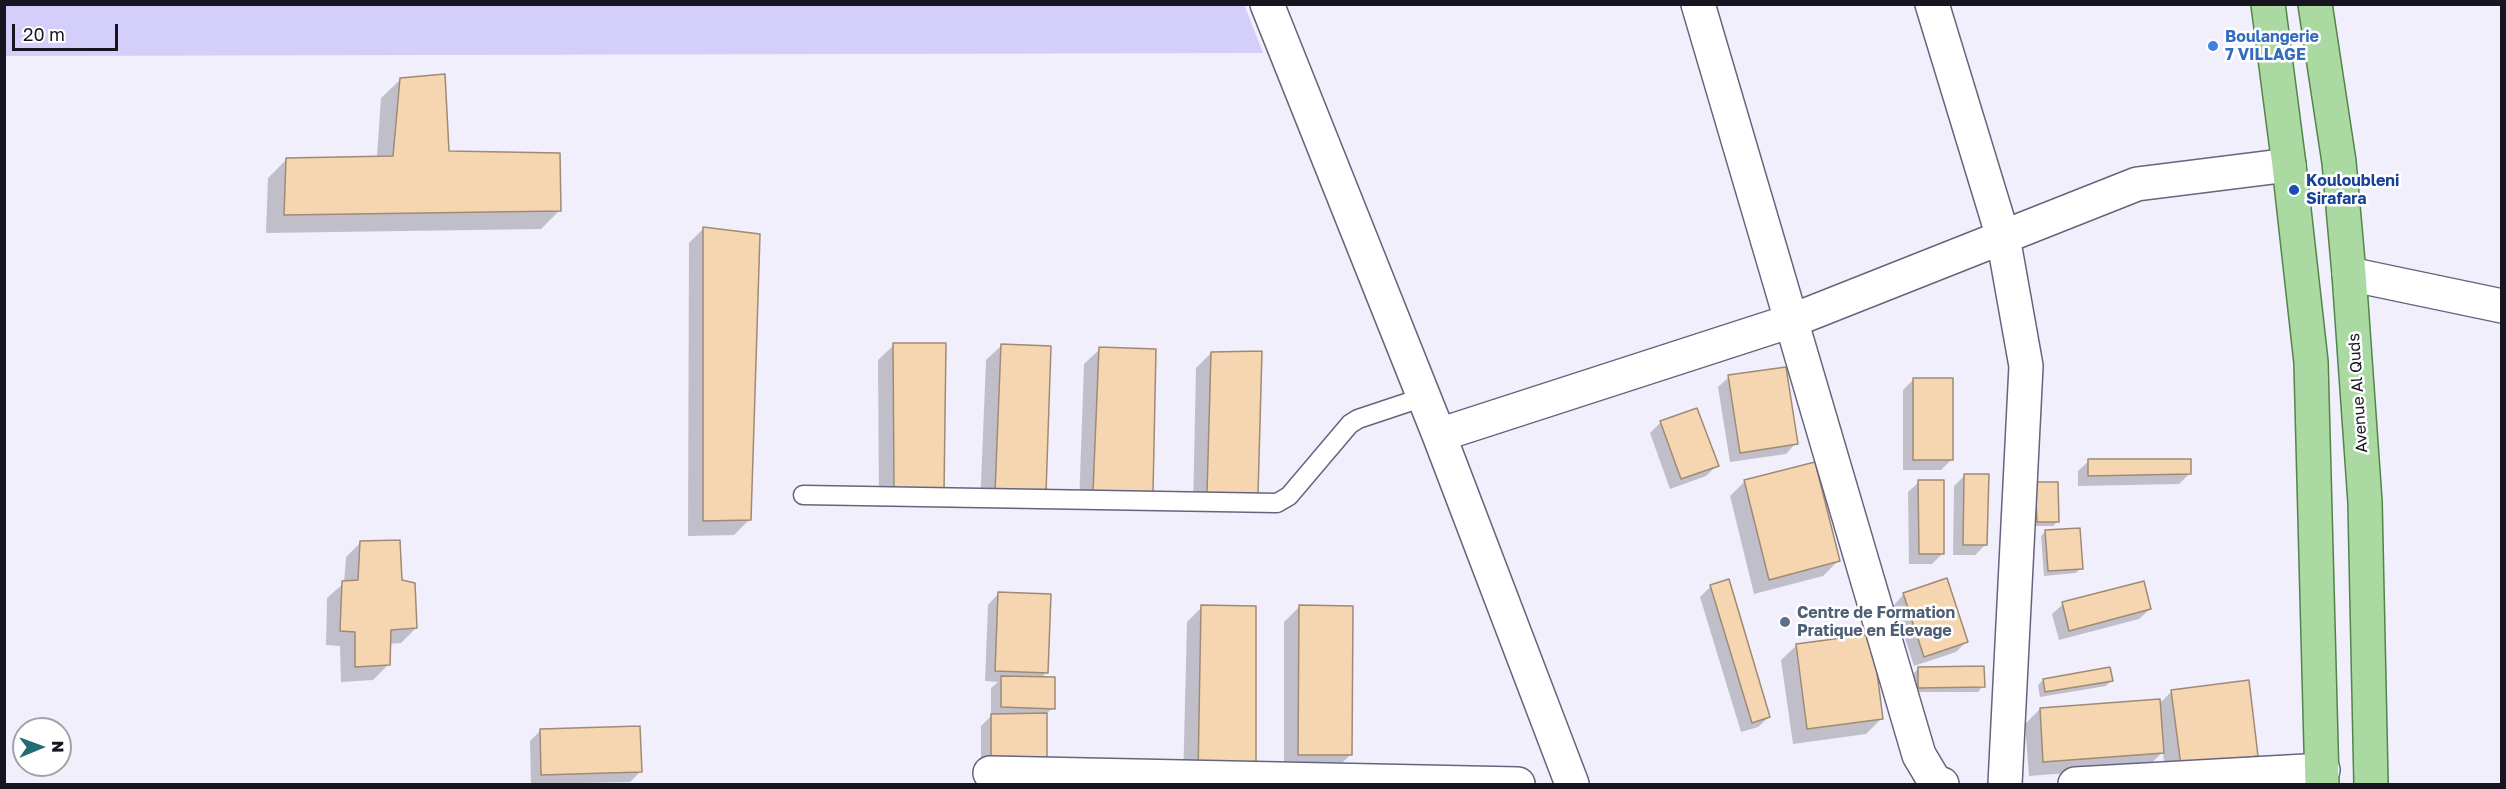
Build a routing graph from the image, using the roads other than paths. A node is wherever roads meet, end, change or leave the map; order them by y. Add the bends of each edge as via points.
1 (1267, 4) edge
2 (1698, 4) edge
3 (1932, 4) edge
4 (2268, 4) edge
5 (2315, 4) edge
6 (2289, 165) junction
7 (2004, 237) junction
8 (2349, 274) junction
9 (2502, 306) edge
10 (1791, 321) junction
11 (1424, 398) junction
12 (1439, 435) junction
13 (803, 495) dead end
14 (990, 773) dead end
15 (2323, 777) edge
16 (1518, 784) edge
17 (1572, 784) edge
18 (1942, 784) edge
19 (2005, 784) edge
20 (2075, 784) edge
21 (2371, 784) edge

1 - 11 street
2 - 10 street
3 - 7 street
4 - 6 main road
5 - 8 main road, Avenue Al Quds via 2339,162
6 - 7 street via 2137,184
6 - 15 main road via 2311,362
7 - 10 street
7 - 19 street via 2026,366
8 - 9 street
8 - 21 main road, Avenue Al Quds via 2365,502
10 - 12 street
10 - 18 street via 1919,755 1935,782
11 - 12 street
11 - 13 lane via 1350,424 1289,496 1277,502
12 - 17 street
14 - 16 street
15 - 20 street

